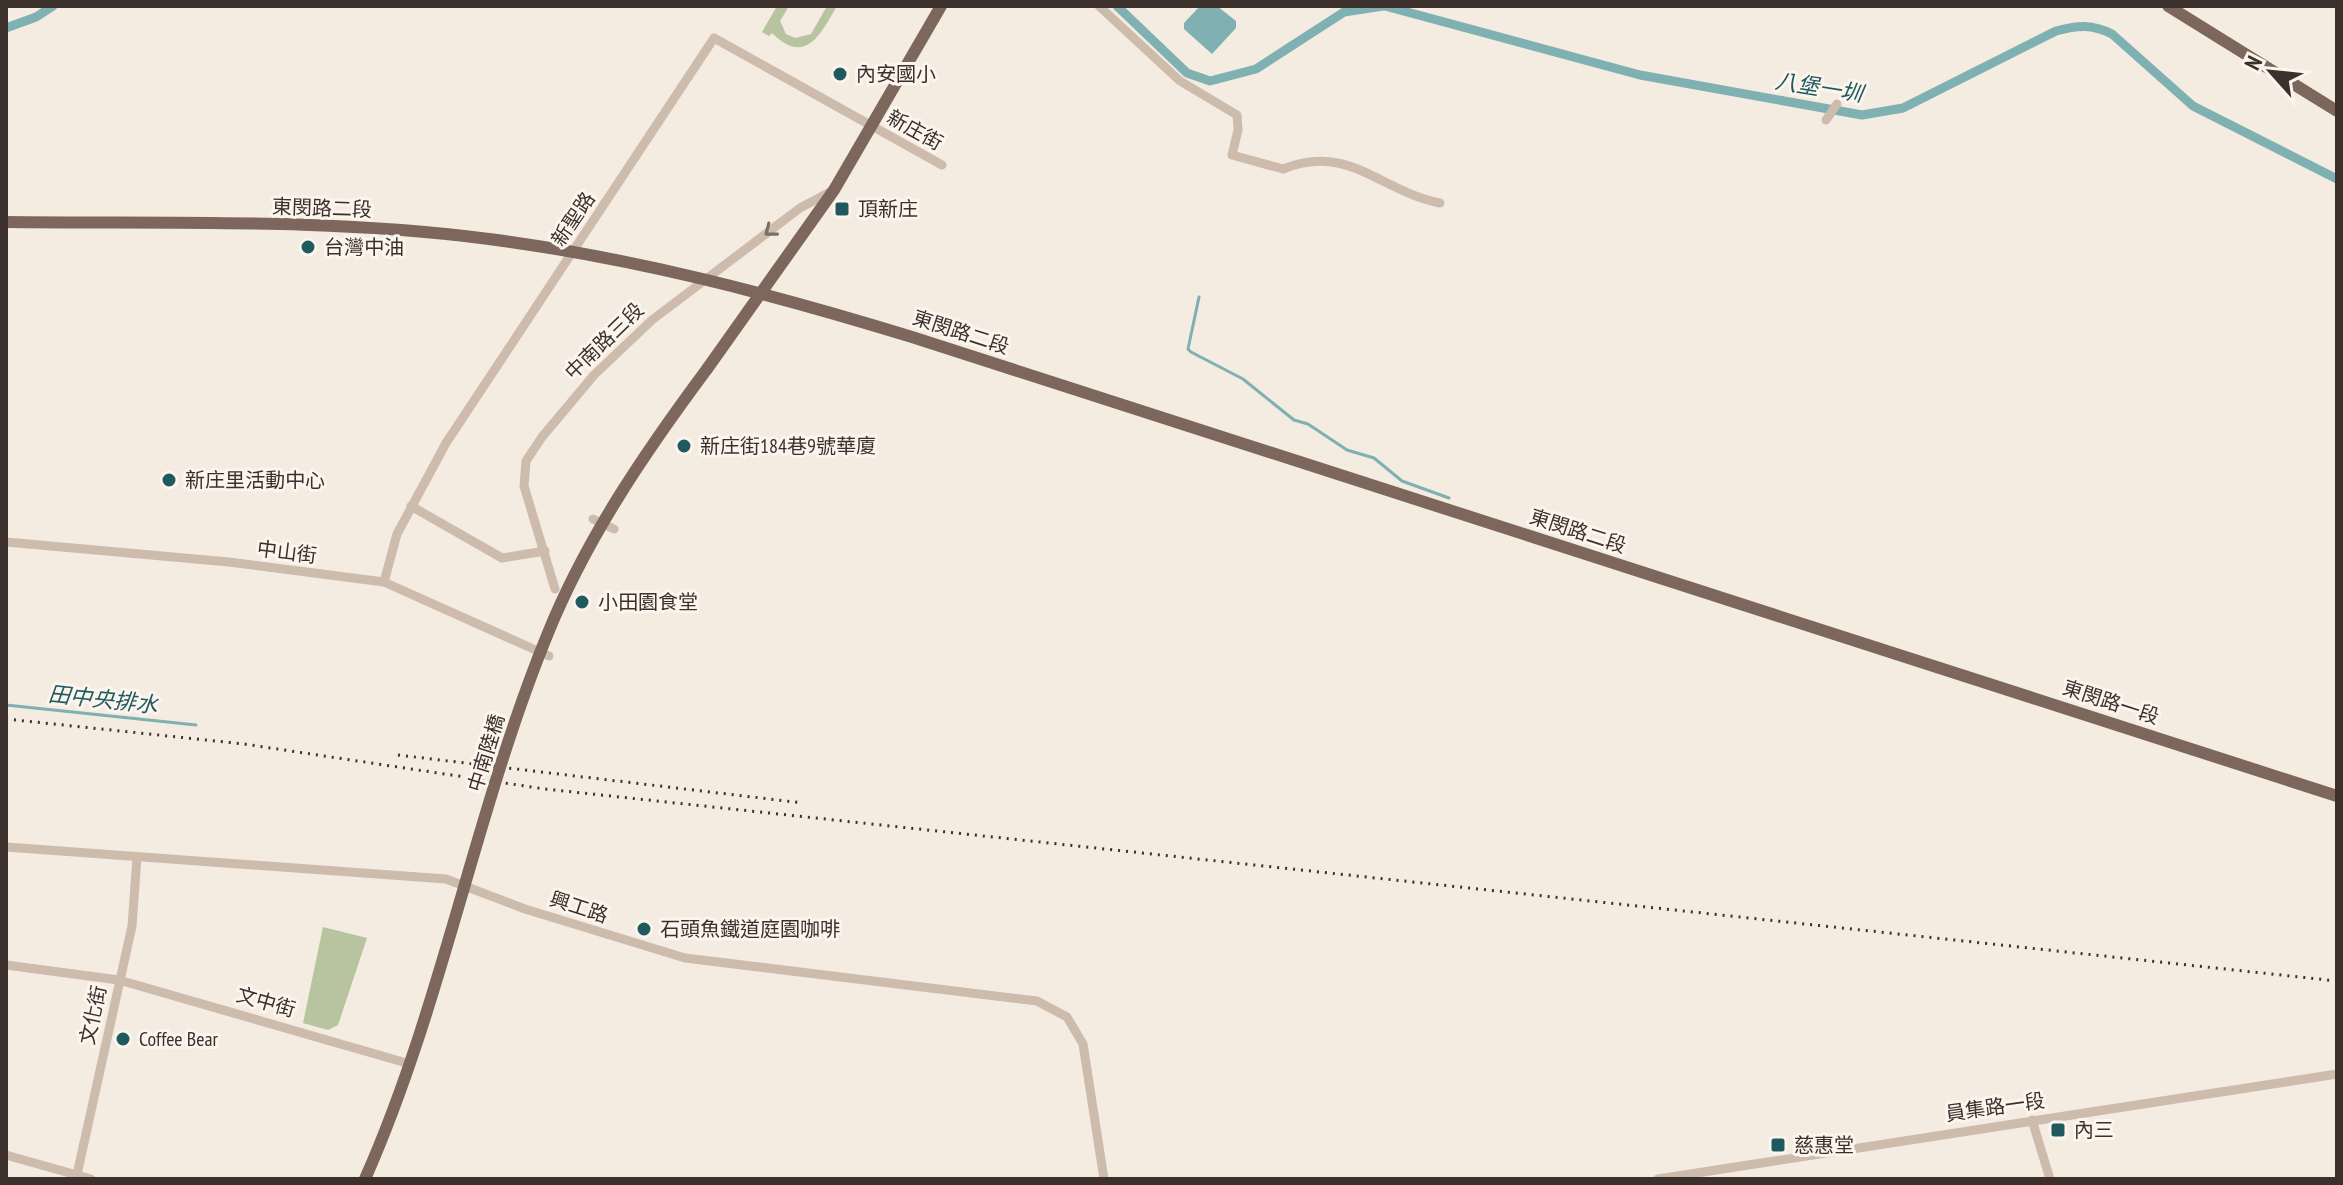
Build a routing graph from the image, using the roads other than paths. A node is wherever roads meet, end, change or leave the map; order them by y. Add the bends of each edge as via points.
1 (941, 6) edge
2 (1099, 6) edge
3 (2168, 6) edge
4 (1837, 104) dead end
5 (2337, 111) edge
6 (1826, 120) dead end
7 (871, 126) junction
8 (942, 165) dead end
9 (834, 190) junction
10 (1440, 203) dead end
11 (6, 222) edge
12 (572, 253) junction
13 (710, 278) junction
14 (764, 292) junction
15 (411, 506) junction
16 (593, 519) dead end
17 (614, 529) dead end
18 (6, 542) edge
19 (545, 551) junction
20 (384, 582) junction
21 (555, 589) dead end
22 (1872, 647) joint
23 (549, 656) dead end
24 (2337, 796) edge
25 (6, 847) edge
26 (137, 857) junction
27 (6, 965) edge
28 (119, 980) junction
29 (403, 1062) dead end
30 (2337, 1074) edge
31 (2032, 1120) junction
32 (6, 1155) edge
33 (76, 1177) edge
34 (91, 1179) edge
35 (365, 1179) edge
36 (1104, 1179) edge
37 (1658, 1179) edge
38 (2050, 1179) edge

1 - 7 main road
2 - 10 street via 1180,81 1237,115 1232,155 1283,169 1295,161 1328,159
3 - 5 main road
4 - 6 street
7 - 8 street, 新庄街
7 - 9 main road
7 - 12 street, 新聖路 via 714,38
9 -> 13 street, 中南路三段 via 800,208
9 - 14 main road
11 - 12 main road, 東閔路二段 via 311,226 460,236
12 - 13 main road, 東閔路二段
12 - 15 street, 新聖路 via 446,443
13 - 14 main road, 東閔路二段
13 - 19 street, 中南路三段 via 621,347 526,461 524,486
14 - 22 main road, 東閔路二段
14 - 35 main road, 中南陸橋, bridge via 606,516 549,630 413,1062
15 - 19 street via 502,558
15 - 20 street, 新聖路
16 - 17 street
18 - 20 street, 中山街
19 - 21 street, 中南路三段
20 - 23 street, 中山街
22 - 24 main road, 東閔路一段
25 - 26 street, 興工路
26 - 28 street, 文化街 via 132,926
26 - 36 street, 興工路 via 446,879 685,958 1037,1001 1067,1017 1083,1044
27 - 28 street, 文中街
28 - 29 street, 文中街
28 - 33 street, 文化街
30 - 31 street, 員集路一段
31 - 37 street, 員集路一段
31 - 38 street
32 - 33 street
33 - 34 street

